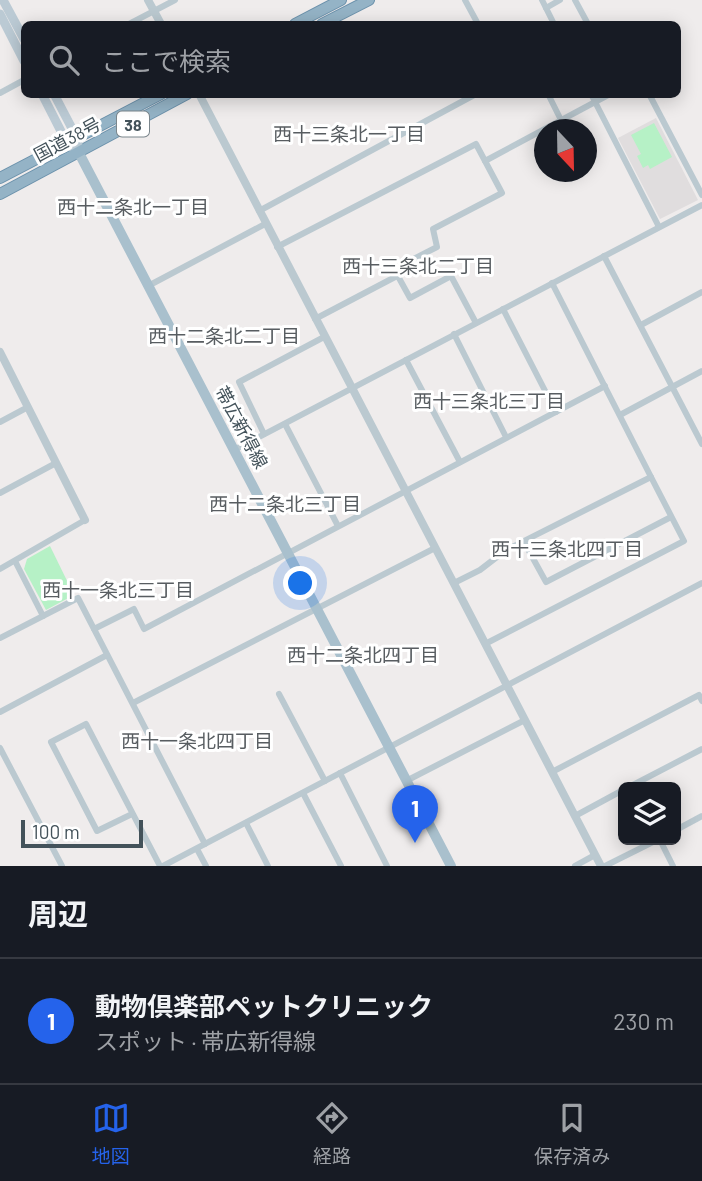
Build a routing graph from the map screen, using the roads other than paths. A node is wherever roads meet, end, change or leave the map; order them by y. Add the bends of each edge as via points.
1 (148, 0) edge
2 (175, 0) edge
3 (341, 0) edge
4 (369, 0) edge
5 (465, 0) edge
6 (542, 0) edge
7 (560, 0) edge
8 (575, 0) edge
9 (5, 2) edge
10 (546, 8) junction
11 (154, 11) junction
12 (0, 14) edge
13 (135, 21) edge
14 (159, 21) edge
15 (301, 21) edge
16 (328, 21) edge
17 (476, 21) edge
18 (552, 21) edge
19 (586, 21) edge
20 (21, 30) edge
21 (21, 55) edge
22 (21, 82) edge
23 (0, 93) edge
24 (45, 98) edge
25 (56, 98) edge
26 (154, 98) edge
27 (180, 98) edge
28 (200, 98) edge
29 (469, 98) edge
30 (550, 98) edge
31 (593, 98) edge
32 (602, 98) edge
33 (651, 98) edge
34 (595, 102) junction
35 (560, 119) edge
36 (563, 119) edge
37 (534, 135) edge
38 (72, 140) junction
39 (79, 153) junction
40 (485, 161) junction
41 (0, 178) edge
42 (0, 194) edge
43 (702, 195) edge
44 (702, 205) edge
45 (258, 211) junction
46 (265, 224) junction
47 (660, 227) junction
48 (277, 247) junction
49 (604, 256) junction
50 (397, 276) junction
51 (552, 283) junction
52 (148, 286) junction
53 (702, 292) edge
54 (503, 309) junction
55 (315, 319) junction
56 (476, 323) junction
57 (640, 325) junction
58 (454, 334) junction
59 (324, 337) junction
60 (0, 352) edge
61 (406, 360) junction
62 (702, 371) edge
63 (605, 386) junction
64 (672, 387) junction
65 (351, 389) junction
66 (28, 407) junction
67 (556, 412) junction
68 (620, 415) junction
69 (0, 422) edge
70 (285, 424) junction
71 (264, 434) junction
72 (506, 437) junction
73 (702, 444) edge
74 (234, 450) junction
75 (460, 462) junction
76 (57, 463) junction
77 (651, 477) junction
78 (406, 491) junction
79 (0, 493) edge
80 (671, 517) junction
81 (85, 520) joint
82 (338, 526) junction
83 (524, 541) junction
84 (435, 548) junction
85 (289, 554) junction
86 (15, 561) junction
87 (0, 569) edge
88 (454, 583) junction
89 (702, 583) edge
90 (316, 608) junction
91 (43, 616) junction
92 (94, 629) junction
93 (0, 638) edge
94 (485, 644) junction
95 (107, 655) junction
96 (507, 686) junction
97 (279, 694) dead end
98 (702, 701) edge
99 (133, 703) junction
100 (0, 712) edge
101 (525, 720) junction
102 (389, 747) junction
103 (0, 748) edge
104 (702, 749) edge
105 (552, 772) junction
106 (340, 773) junction
107 (406, 780) junction
108 (325, 781) junction
109 (639, 782) edge
110 (303, 793) junction
111 (618, 793) edge
112 (132, 814) junction
113 (575, 816) junction
114 (702, 816) edge
115 (246, 823) junction
116 (681, 827) edge
117 (205, 844) junction
118 (648, 845) edge
119 (662, 845) edge
120 (197, 849) junction
121 (596, 855) junction
122 (62, 866) edge
123 (161, 866) edge
124 (206, 866) edge
125 (268, 866) edge
126 (341, 866) edge
127 (387, 866) edge
128 (451, 866) edge
129 (575, 866) edge
130 (603, 866) edge
131 (673, 866) edge

1 - 11 street
2 - 11 street
3 - 15 highway
4 - 16 highway
5 - 17 street
6 - 10 street
7 - 10 street
8 - 19 street
9 - 20 main road
10 - 18 street
11 - 13 street
11 - 14 street
12 - 21 main road
22 - 23 street
24 - 38 main road
25 - 38 main road
26 - 38 highway, 国道38号 / 38
27 - 39 highway, 国道38号 / 38
28 - 45 street
29 - 45 street
30 - 35 street
31 - 34 street
32 - 34 street
33 - 43 street
34 - 36 street
34 - 47 street
37 - 40 street
38 - 39 main road
38 - 41 highway, 国道38号 / 38
39 - 42 highway, 国道38号 / 38
39 - 52 main road, 帯広新得線
40 - 48 street via 476,144
40 - 50 street via 502,194 433,229 437,247 394,269
44 - 47 street
45 - 46 street
46 - 48 street
46 - 52 street
47 - 49 street
48 - 55 street
49 - 51 street
49 - 57 street
50 - 55 street
50 - 56 street via 410,298 451,276
51 - 54 street
51 - 63 street
52 - 74 main road, 帯広新得線
53 - 57 street
54 - 56 street
54 - 67 street
55 - 59 street
56 - 58 street
57 - 64 street
58 - 61 street
58 - 72 street
59 - 65 street
59 - 71 street via 239,382
60 - 66 street
61 - 65 street
61 - 75 street
62 - 64 street
63 - 67 street
63 - 68 street
64 - 68 street
64 - 73 street
65 - 70 street
65 - 78 street
66 - 69 street
66 - 76 street
67 - 72 street
68 - 77 street
70 - 71 street
70 - 82 street
71 - 74 street
72 - 75 street
74 - 85 main road, 帯広新得線
75 - 78 street
76 - 79 street
76 - 81 street
77 - 80 street
77 - 83 street
78 - 82 street
78 - 84 street
80 - 83 street via 546,582
80 - 94 street via 684,541
81 - 86 street
82 - 85 street
83 - 88 street
84 - 88 street
84 - 90 street
85 - 90 main road, 帯広新得線
85 - 92 street via 144,629 134,608
86 - 87 street
86 - 91 street
88 - 94 street
89 - 96 street
90 - 99 street
90 - 102 main road, 帯広新得線
91 - 92 street via 78,598
91 - 93 street
92 - 95 street
94 - 96 street
95 - 99 street
95 - 100 street
96 - 101 street
96 - 102 street
97 - 108 street
98 - 105 street via 699,695
99 - 117 street
101 - 105 street
101 - 107 street
102 - 106 street
102 - 107 main road, 帯広新得線
103 - 122 street
104 - 109 street
105 - 113 street
106 - 108 street
106 - 127 street
107 - 128 main road, 帯広新得線
108 - 110 street
110 - 115 street
110 - 126 street
111 - 113 street
112 - 112 street via 97,831 51,743 86,724
112 - 123 street
113 - 121 street
114 - 116 street
115 - 117 street
115 - 125 street
117 - 120 street
118 - 130 street
119 - 131 street
120 - 123 street
120 - 124 street
121 - 129 street
121 - 130 street

